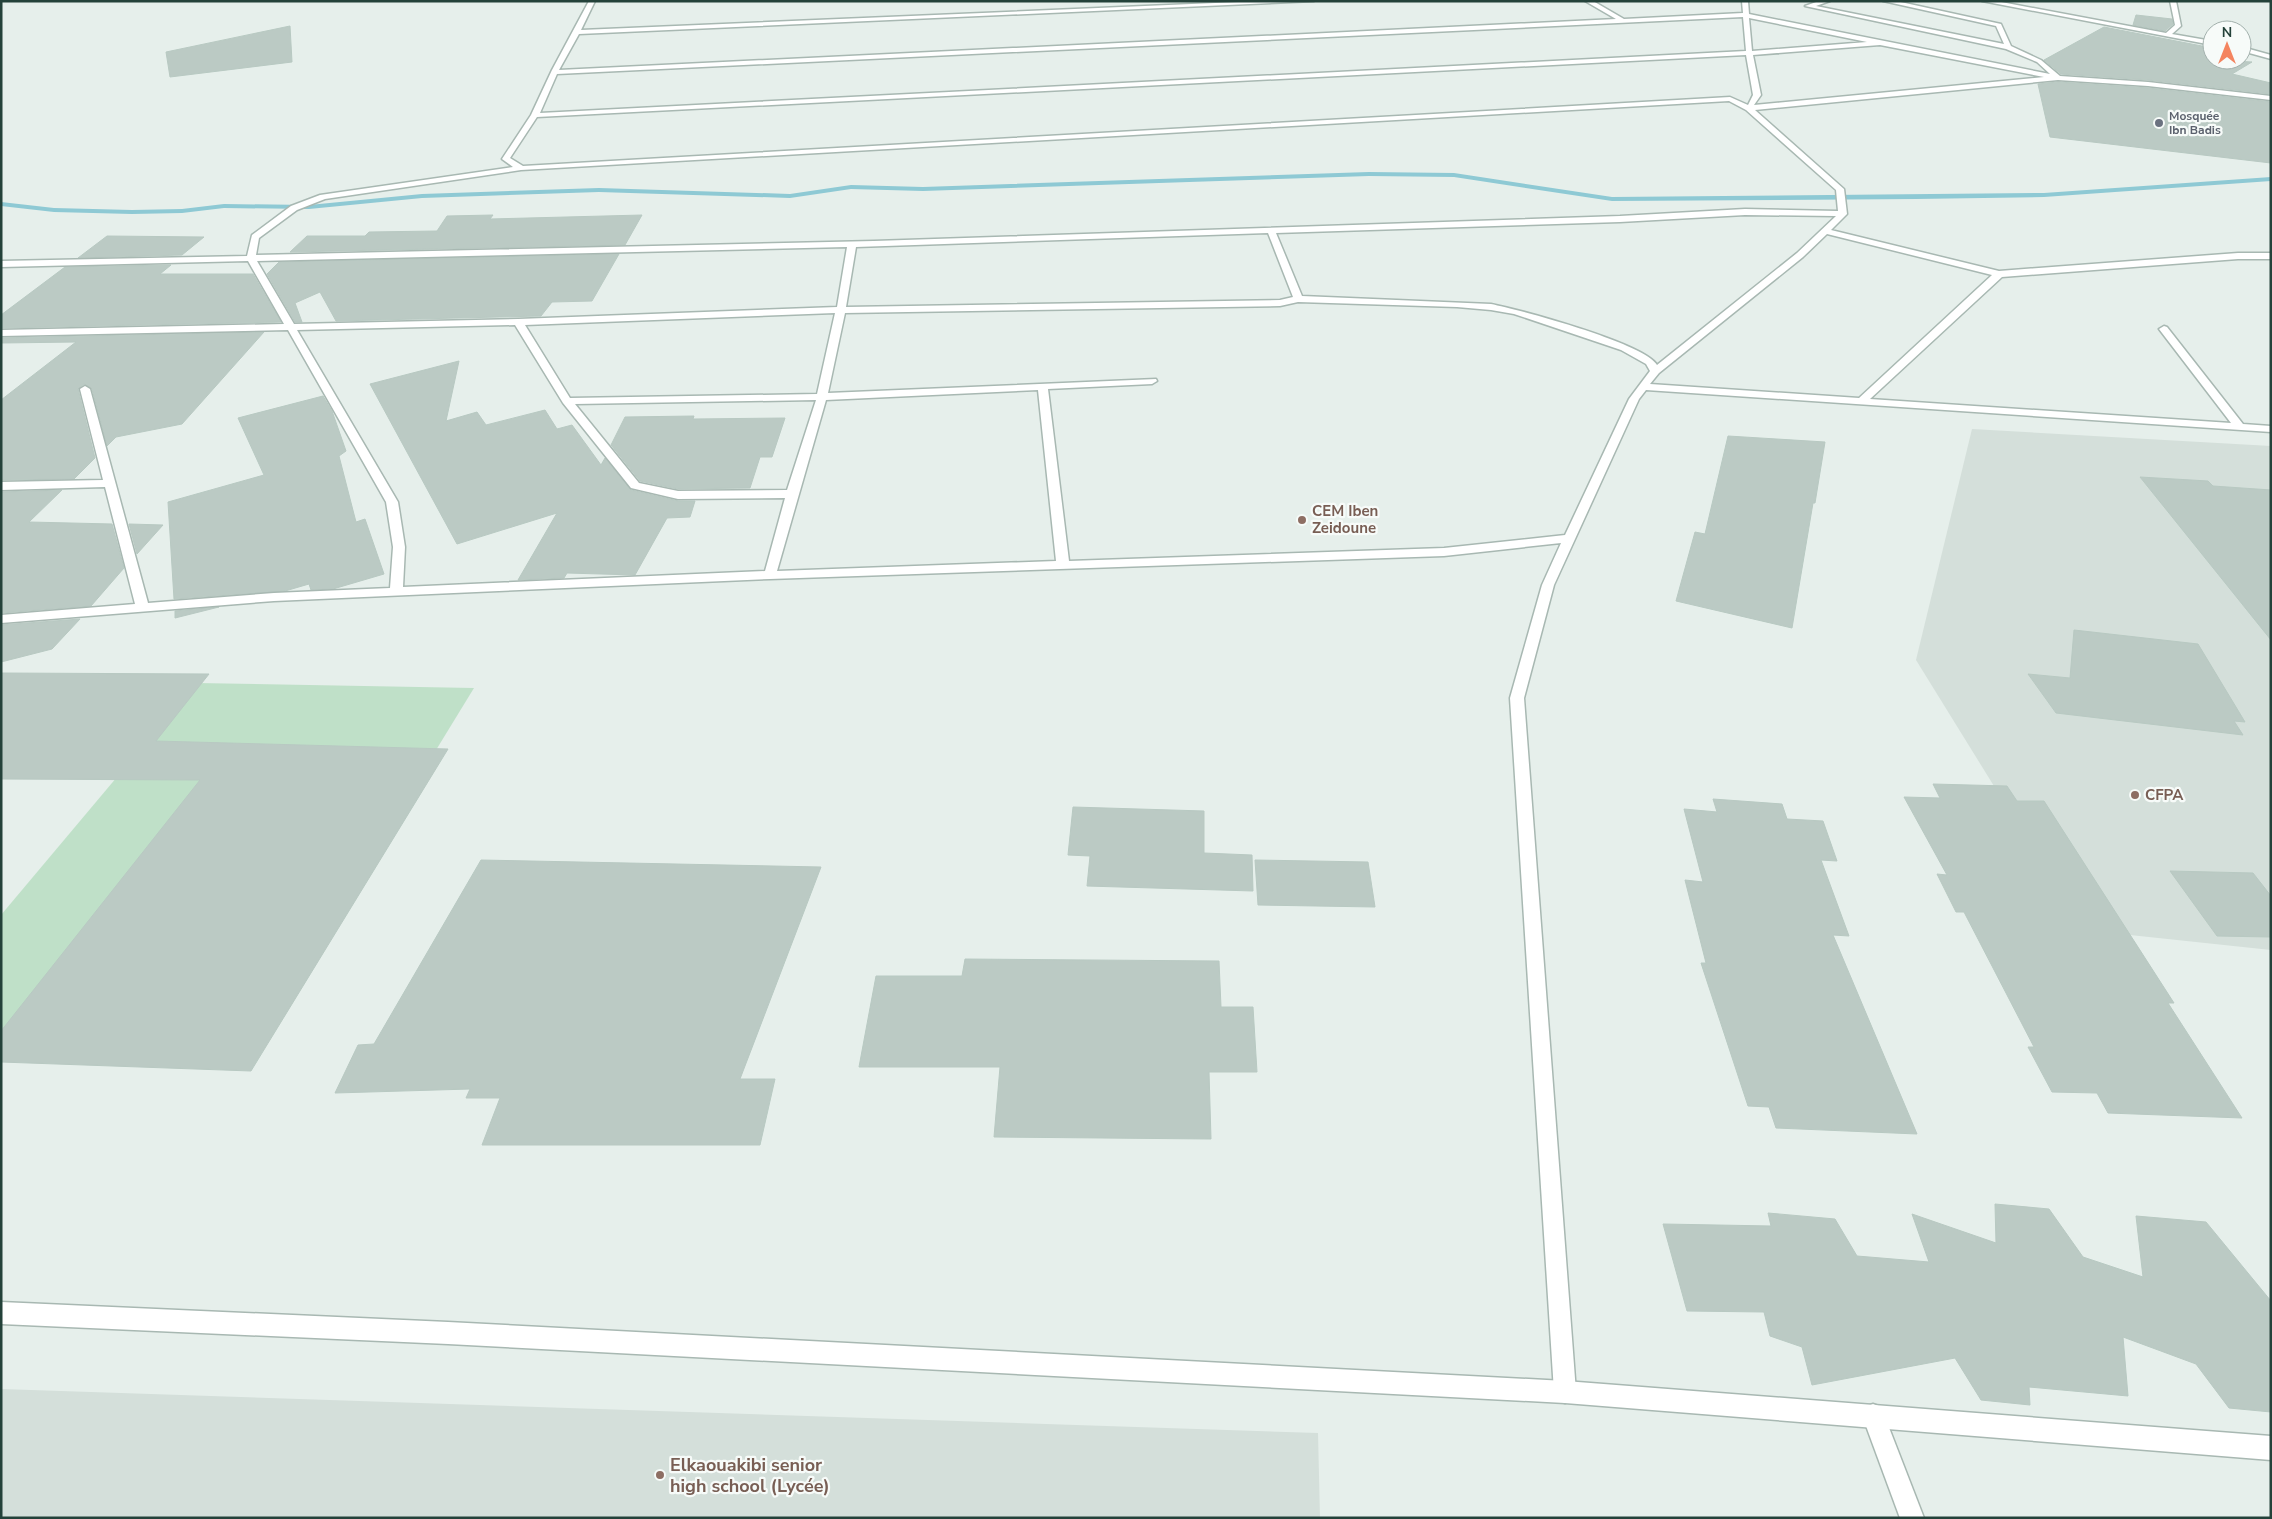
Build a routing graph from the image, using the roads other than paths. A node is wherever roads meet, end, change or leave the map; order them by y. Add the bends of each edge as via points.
1 (592, 1) edge
2 (1312, 1) edge
3 (1588, 1) edge
4 (1746, 1) edge
5 (1827, 1) edge
6 (1886, 1) edge
7 (1985, 1) edge
8 (2173, 1) edge
9 (1746, 15) junction
10 (1623, 21) junction
11 (577, 32) junction
12 (2168, 34) junction
13 (2202, 41) edge
14 (1883, 43) junction
15 (2008, 47) junction
16 (2252, 52) edge
17 (1749, 53) junction
18 (2271, 57) edge
19 (554, 72) junction
20 (2058, 78) junction
21 (2271, 98) edge
22 (1750, 108) junction
23 (535, 115) junction
24 (521, 168) junction
25 (1843, 214) junction
26 (1271, 231) junction
27 (1825, 231) junction
28 (852, 244) junction
29 (2271, 256) edge
30 (251, 258) junction
31 (1, 264) edge
32 (1999, 274) junction
33 (1298, 299) junction
34 (841, 310) junction
35 (518, 322) junction
36 (291, 327) junction
37 (2164, 329) dead end
38 (1, 333) edge
39 (1655, 371) junction
40 (1152, 381) dead end
41 (1643, 387) junction
42 (1043, 388) junction
43 (85, 389) dead end
44 (822, 397) junction
45 (567, 401) junction
46 (1861, 402) junction
47 (2240, 427) junction
48 (2271, 429) edge
49 (110, 483) junction
50 (1, 486) edge
51 (792, 494) junction
52 (1570, 538) junction
53 (1063, 566) junction
54 (770, 575) junction
55 (396, 592) junction
56 (143, 608) junction
57 (1, 619) edge
58 (1, 1313) edge
59 (1565, 1392) junction
60 (1873, 1415) junction
61 (2271, 1448) edge
62 (1912, 1518) edge

1 - 11 street
2 - 11 street
3 - 10 street
4 - 9 street
5 - 15 street via 1808,6
6 - 15 street via 1999,24
7 - 12 street
8 - 12 street via 2178,26
9 - 10 street
9 - 14 street
9 - 17 street
10 - 19 street
11 - 19 street
12 - 13 street
14 - 17 street
14 - 20 street
15 - 20 street via 2039,61
16 - 18 street
17 - 22 street via 1757,95
17 - 23 street
19 - 23 street
20 - 21 street
20 - 22 street
22 - 24 street via 1730,99
22 - 25 street via 1840,189
23 - 24 street via 506,159
24 - 30 street via 308,201 255,238
25 - 26 street via 1745,212
25 - 27 street
26 - 28 street
26 - 33 street
27 - 32 street
27 - 39 street via 1800,255
28 - 30 street
28 - 34 street
29 - 32 street
30 - 31 street
30 - 36 street
32 - 46 street
33 - 34 street via 1270,303
33 - 39 street via 1457,304 1516,312 1625,348 1650,362
34 - 35 street
34 - 44 street
35 - 36 street
35 - 45 street
36 - 38 street
36 - 55 street via 392,502 400,538
37 - 47 street
39 - 41 street
40 - 42 street
41 - 46 street
41 - 52 street via 1634,399
42 - 44 street
42 - 53 street
43 - 49 street
44 - 45 street
44 - 51 street
45 - 51 street via 635,486 678,495
46 - 47 street
47 - 48 street
49 - 50 street
49 - 56 street
51 - 54 street
52 - 53 street via 1444,552
52 - 59 street via 1548,585 1517,698
53 - 54 street
54 - 55 street
55 - 56 street via 274,597
56 - 57 street
58 - 59 street via 448,1332
59 - 60 street
60 - 61 street
60 - 62 street

